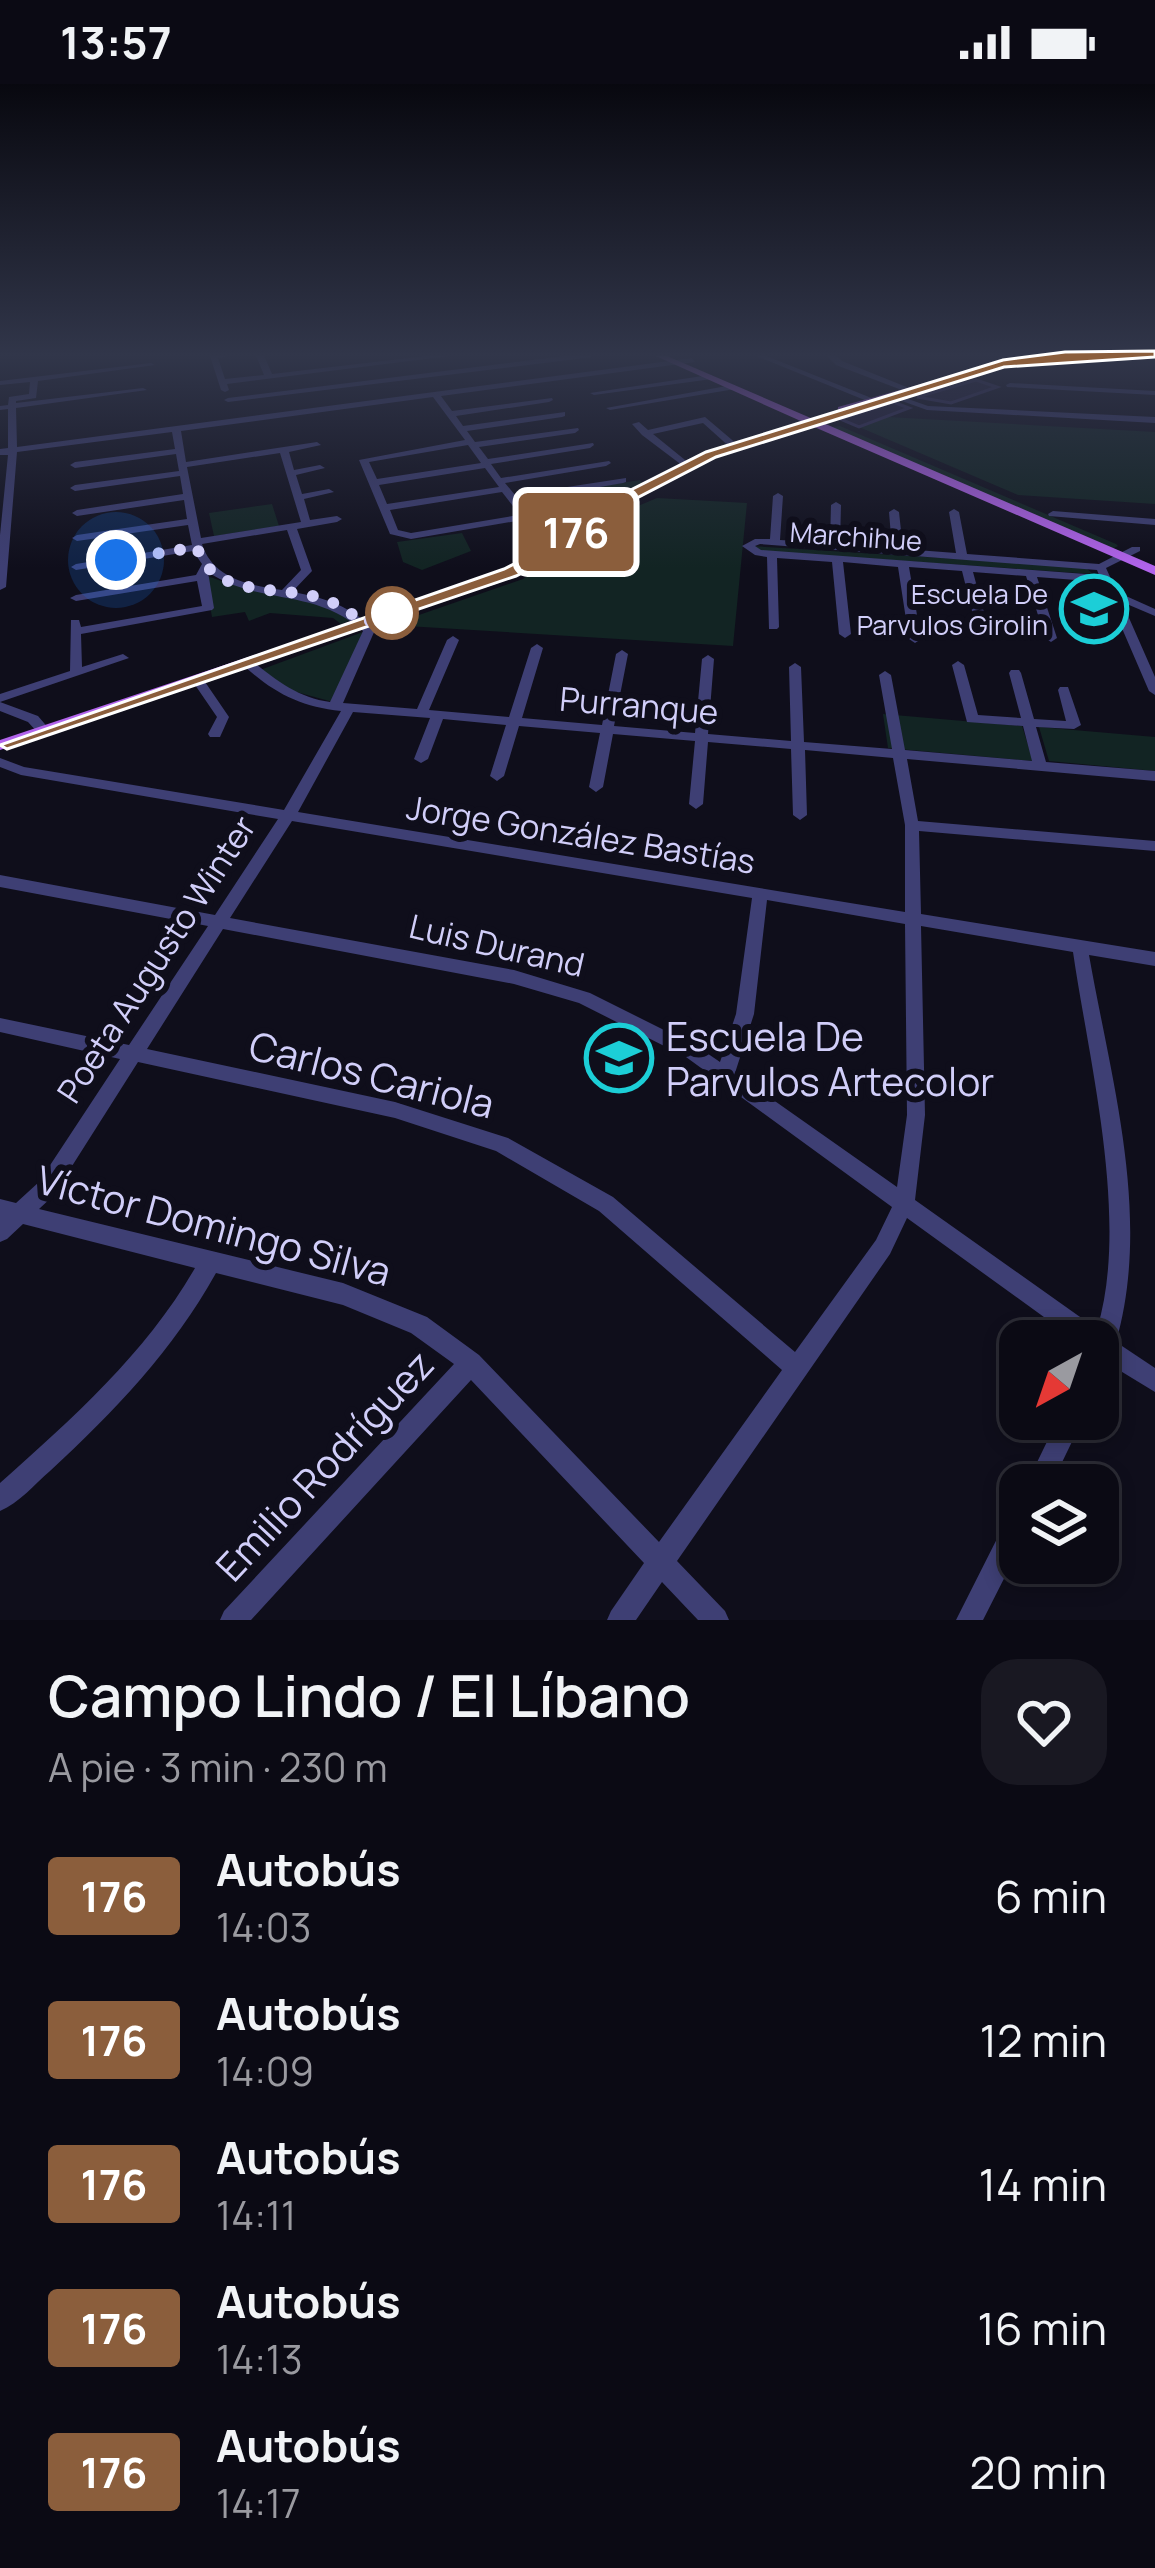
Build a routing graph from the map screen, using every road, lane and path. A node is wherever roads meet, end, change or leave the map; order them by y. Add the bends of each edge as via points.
1 (636, 424) dead end
2 (208, 425) edge
3 (457, 425) edge
4 (489, 425) edge
5 (683, 425) edge
6 (710, 425) edge
7 (801, 425) edge
8 (829, 425) edge
9 (831, 425) edge
10 (176, 429) junction
11 (460, 429) junction
12 (574, 430) dead end
13 (5, 431) edge
14 (645, 433) junction
15 (467, 444) junction
16 (590, 445) dead end
17 (317, 446) dead end
18 (735, 447) junction
19 (6, 451) edge
20 (180, 451) junction
21 (284, 451) junction
22 (605, 463) dead end
23 (486, 464) junction
24 (687, 466) junction
25 (183, 469) junction
26 (320, 469) dead end
27 (292, 472) junction
28 (623, 480) dead end
29 (372, 483) junction
30 (5, 487) edge
31 (995, 489) junction
32 (502, 490) junction
33 (329, 492) dead end
34 (981, 495) junction
35 (188, 496) junction
36 (778, 496) dead end
37 (301, 497) junction
38 (76, 501) junction
39 (836, 505) dead end
40 (383, 508) junction
41 (894, 512) dead end
42 (954, 512) dead end
43 (4, 514) edge
44 (1053, 514) junction
45 (530, 516) junction
46 (337, 519) dead end
47 (1152, 519) edge
48 (193, 521) junction
49 (306, 522) junction
50 (291, 526) junction
51 (576, 532) junction
52 (2, 541) edge
53 (197, 544) junction
54 (774, 548) junction
55 (1136, 549) junction
56 (836, 552) junction
57 (76, 553) junction
58 (1122, 556) junction
59 (901, 557) junction
60 (1155, 557) edge
61 (964, 562) junction
62 (204, 571) junction
63 (1155, 571) edge
64 (1, 572) edge
65 (1030, 573) junction
66 (1103, 573) junction
67 (0, 587) edge
68 (286, 592) junction
69 (1113, 594) junction
70 (1155, 613) edge
71 (363, 623) junction
72 (772, 626) dead end
73 (983, 631) dead end
74 (845, 634) dead end
75 (1051, 638) dead end
76 (915, 639) dead end
77 (452, 640) dead end
78 (537, 648) dead end
79 (622, 654) dead end
80 (1139, 656) junction
81 (1155, 657) edge
82 (123, 658) dead end
83 (709, 659) dead end
84 (246, 662) junction
85 (958, 665) dead end
86 (795, 667) dead end
87 (76, 673) junction
88 (1015, 673) dead end
89 (885, 675) dead end
90 (197, 679) junction
91 (1064, 690) dead end
92 (1155, 692) edge
93 (0, 702) edge
94 (342, 707) junction
95 (421, 714) junction
96 (438, 715) junction
97 (514, 722) junction
98 (1028, 722) junction
99 (608, 729) junction
100 (43, 730) junction
101 (215, 734) dead end
102 (702, 737) junction
103 (0, 745) edge
104 (798, 746) junction
105 (902, 754) junction
106 (421, 759) dead end
107 (0, 762) edge
108 (1040, 766) junction
109 (497, 776) dead end
110 (1155, 776) edge
111 (596, 788) dead end
112 (696, 804) dead end
113 (288, 815) junction
114 (800, 815) dead end
115 (912, 825) junction
116 (1155, 846) edge
117 (0, 881) edge
118 (760, 894) junction
119 (915, 920) junction
120 (220, 922) junction
121 (1080, 947) junction
122 (1155, 959) edge
123 (0, 1025) edge
124 (135, 1054) junction
125 (726, 1072) junction
126 (905, 1201) junction
127 (0, 1209) edge
128 (23, 1215) junction
129 (0, 1232) edge
130 (211, 1261) junction
131 (1061, 1320) edge
132 (1107, 1320) edge
133 (1119, 1360) edge
134 (471, 1363) junction
135 (797, 1369) junction
136 (1155, 1381) edge
137 (0, 1498) edge
138 (999, 1561) edge
139 (662, 1562) junction
140 (233, 1620) edge
141 (620, 1620) edge
142 (716, 1620) edge
143 (969, 1620) edge

1 - 14 street
2 - 10 street
3 - 11 street
4 - 11 street
5 - 14 street
6 - 18 street
7 - 18 main road
8 - 34 main road
9 - 31 main road
10 - 19 street
10 - 20 street
11 - 15 street
12 - 15 street
13 - 19 street
14 - 24 street
15 - 23 street
15 - 29 street via 365,459
16 - 23 street
17 - 21 street
18 - 24 main road
19 - 30 street
20 - 25 street
20 - 38 street via 74,462
21 - 25 street
21 - 27 street
22 - 32 street
23 - 29 street
23 - 32 street
24 - 51 main road
25 - 35 street
25 - 38 street
26 - 27 street
27 - 37 street
28 - 32 street
29 - 40 street
30 - 43 street
31 - 34 main road
31 - 44 main road
32 - 40 street
32 - 45 street
33 - 37 street
34 - 58 main road
35 - 38 street
35 - 48 street
36 - 54 street
37 - 49 street
38 - 57 street
39 - 56 street
40 - 45 street via 401,536
41 - 59 street
42 - 61 street
43 - 52 street
44 - 47 street
44 - 55 main road
45 - 51 street
46 - 49 street
48 - 53 street
48 - 57 street
49 - 50 street
50 - 53 street
50 - 68 street via 307,571
51 - 71 main road via 510,573
52 - 64 street
53 - 57 street
53 - 62 street
54 - 56 street, Marchihue
54 - 72 street
55 - 58 street
55 - 60 main road
56 - 59 street, Marchihue
56 - 74 street
57 - 62 street via 76,602
58 - 63 main road
58 - 66 street
59 - 61 street, Marchihue
59 - 76 street
61 - 65 street, Marchihue
61 - 66 street, Marchihue
61 - 73 street
62 - 68 street
62 - 87 street via 208,608 75,627
64 - 67 street
65 - 66 street, Marchihue
65 - 75 street
66 - 69 street
68 - 71 street via 327,600
69 - 70 street
69 - 80 street
71 - 84 main road
71 - 94 street, Poeta Augusto Winter via 369,637
77 - 95 street
78 - 97 street
79 - 99 street
80 - 81 street
80 - 92 street
82 - 87 street
83 - 102 street
84 - 90 main road
84 - 94 street, Purranque via 284,693
85 - 98 street via 972,719
86 - 104 street
87 - 93 street
88 - 98 street
89 - 105 street
90 - 100 main road
90 - 101 street via 223,717
91 - 98 street via 1074,725
93 - 100 street
94 - 95 street, Purranque
94 - 113 street, Poeta Augusto Winter
95 - 96 street, Purranque
96 - 97 street, Purranque
96 - 106 street
97 - 99 street, Purranque
97 - 109 street
98 - 108 street
99 - 102 street, Purranque
99 - 111 street
100 - 103 main road
102 - 104 street, Purranque
102 - 112 street
104 - 105 street, Purranque
104 - 114 street
105 - 108 street, Purranque
105 - 115 street
107 - 113 street, Jorge González Bastías
108 - 110 street, Purranque
113 - 118 street, Jorge González Bastías
113 - 120 street, Poeta Augusto Winter
115 - 116 street
115 - 119 street
117 - 120 street, Luis Durand
118 - 119 street, Jorge González Bastías
118 - 125 street via 745,1015
119 - 121 street, Jorge González Bastías
119 - 126 street via 916,1115
120 - 124 street, Poeta Augusto Winter
120 - 125 street, Luis Durand via 542,984 629,1018
121 - 122 street, Jorge González Bastías
121 - 132 street via 1118,1212
123 - 124 street, Carlos Cariola
124 - 128 street, Poeta Augusto Winter
124 - 135 street, Carlos Cariola via 395,1110 529,1156 629,1222
125 - 126 street, Luis Durand
126 - 131 street, Luis Durand
126 - 135 street via 883,1247
127 - 128 street, Víctor Domingo Silva
128 - 129 street, Poeta Augusto Winter
128 - 130 street, Víctor Domingo Silva
130 - 134 street, Víctor Domingo Silva via 369,1301
130 - 137 street via 130,1377
133 - 136 street, Luis Durand
134 - 139 street, Víctor Domingo Silva
134 - 140 street, Emilio Rodríguez
135 - 139 street
138 - 143 street
139 - 141 street
139 - 142 street, Víctor Domingo Silva

